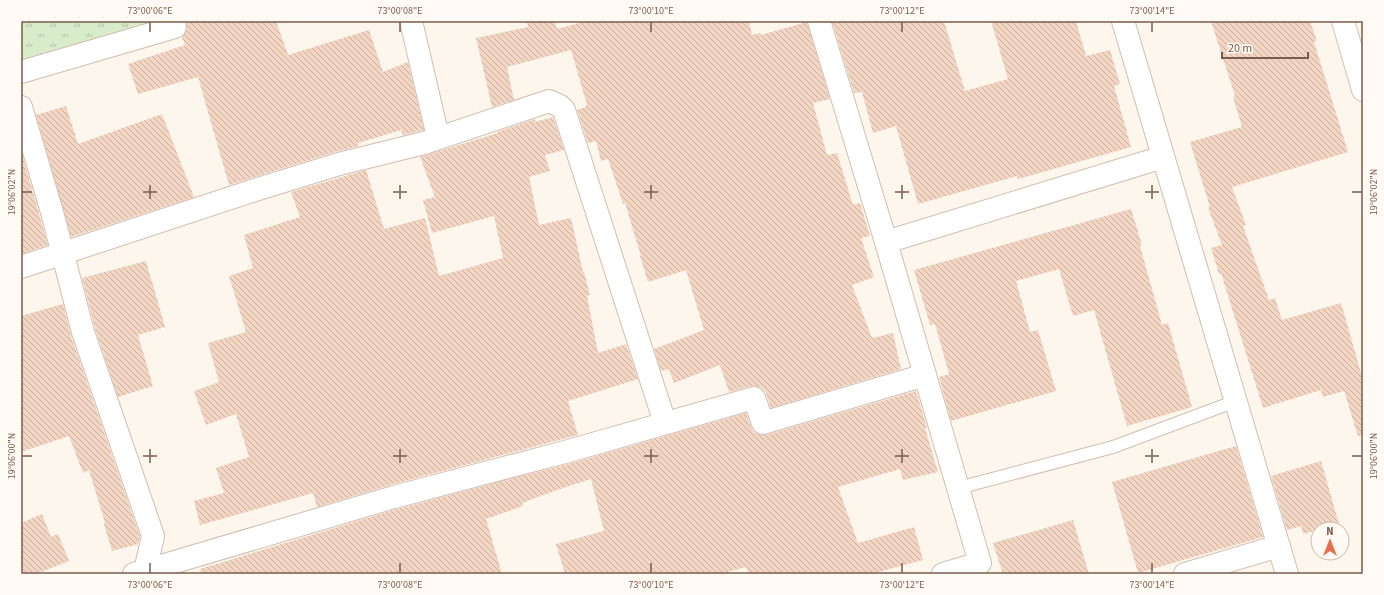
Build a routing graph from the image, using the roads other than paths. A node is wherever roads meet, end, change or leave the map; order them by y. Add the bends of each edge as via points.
1 (173, 21) edge
2 (411, 21) edge
3 (819, 21) edge
4 (1123, 21) edge
5 (1343, 21) edge
6 (21, 72) edge
7 (1363, 90) edge
8 (21, 107) edge
9 (438, 137) junction
10 (1164, 157) junction
11 (886, 242) junction
12 (62, 254) junction
13 (21, 267) edge
14 (925, 375) junction
15 (1236, 401) junction
16 (666, 424) junction
17 (958, 488) junction
18 (1279, 546) junction
19 (982, 568) edge
20 (141, 573) edge
21 (942, 574) edge
22 (1185, 574) edge
23 (1287, 574) edge

1 - 6 street via 175,27
2 - 9 street
3 - 11 street
4 - 10 street
5 - 7 street
8 - 12 street
9 - 12 street via 424,143 339,164
9 - 16 street via 549,101 564,110
10 - 11 street
10 - 15 street
11 - 14 street
12 - 13 street
12 - 20 street via 83,332 153,536
14 - 16 street via 763,424 754,398
14 - 17 street
15 - 17 lane via 1113,447
15 - 18 street
16 - 20 street via 394,498
17 - 19 street
18 - 22 street
18 - 23 street
19 - 21 street

